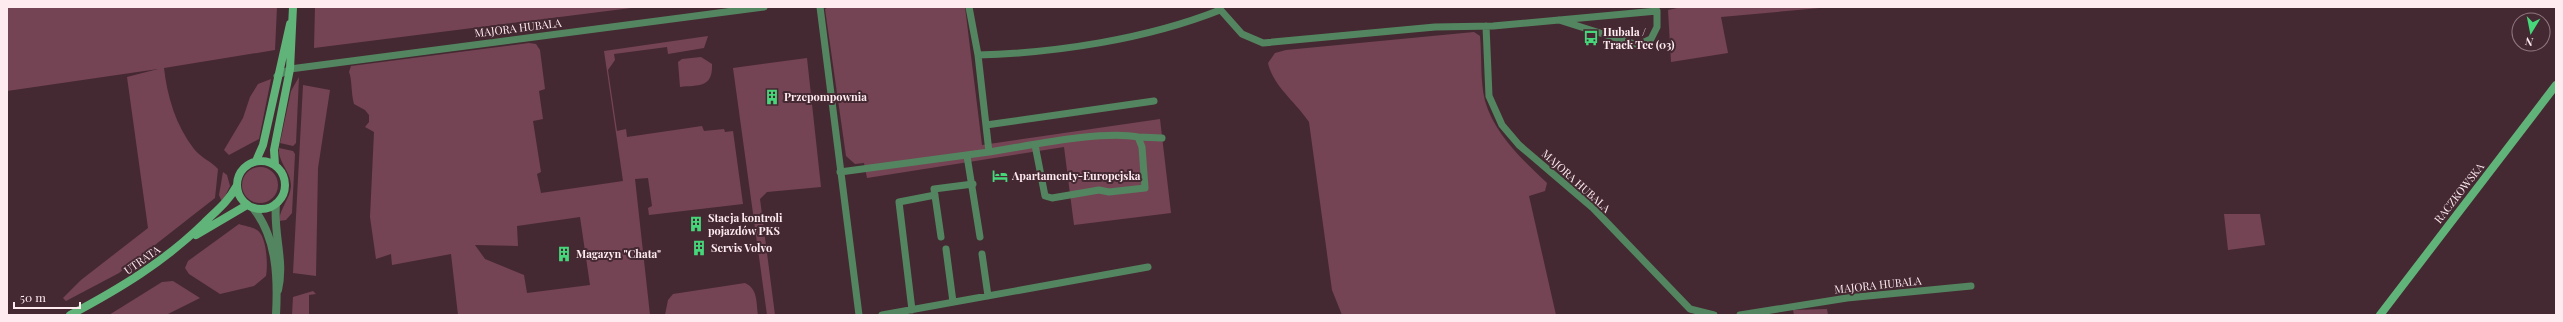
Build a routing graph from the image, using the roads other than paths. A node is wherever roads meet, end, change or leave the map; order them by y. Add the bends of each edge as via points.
1 (293, 7) edge
2 (764, 7) edge
3 (820, 7) edge
4 (969, 7) edge
5 (1219, 8) edge
6 (292, 18) junction
7 (1559, 20) junction
8 (1486, 26) junction
9 (978, 55) junction
10 (290, 69) junction
11 (277, 76) junction
12 (2556, 85) edge
13 (1154, 101) dead end
14 (986, 125) junction
15 (1138, 137) junction
16 (1162, 138) dead end
17 (1035, 145) junction
18 (989, 152) junction
19 (966, 156) junction
20 (256, 161) junction
21 (275, 165) junction
22 (840, 172) junction
23 (973, 184) junction
24 (236, 187) junction
25 (935, 195) junction
26 (276, 204) junction
27 (250, 207) junction
28 (942, 237) dead end
29 (980, 237) dead end
30 (182, 244) junction
31 (946, 249) dead end
32 (982, 254) dead end
33 (1148, 268) dead end
34 (1971, 286) dead end
35 (277, 295) junction
36 (988, 296) junction
37 (953, 302) junction
38 (912, 310) junction
39 (70, 315) edge
40 (276, 315) edge
41 (859, 315) edge
42 (882, 315) edge
43 (1714, 315) edge
44 (1740, 315) edge
45 (2380, 315) edge

1 - 6 main road
2 - 10 street, MAJORA HUBALA
3 - 22 street
4 - 9 street
5 - 8 street via 1242,34 1263,43 1435,27
5 - 9 street via 1153,32 1022,52
6 - 10 main road
6 - 11 main road
7 - 7 street via 1638,45 1651,39 1657,26 1657,11
7 - 8 street
8 - 43 street, MAJORA HUBALA via 1489,96 1502,125 1519,144 1593,208 1690,309
9 - 14 street
10 - 11 street, MAJORA HUBALA
10 - 21 main road via 274,150
11 - 20 main road via 263,145
12 - 45 main road, RACZKOWSKA
13 - 14 street
14 - 18 street
15 - 16 street
15 - 17 street via 1127,135
15 - 17 street via 1142,147 1145,188 1109,192 1099,190 1052,198 1043,192
17 - 18 street
18 - 19 street
19 - 22 street
19 - 23 street
20 - 21 main road
20 - 24 main road via 244,166
21 - 26 main road via 284,176 285,184
22 - 41 street
23 - 25 street via 934,189
23 - 29 street
24 - 27 main road via 242,200
24 - 30 main road, UTRATA via 223,206
25 - 28 street
25 - 38 street via 899,202
26 - 27 main road via 265,209
26 - 35 street via 281,264
27 - 30 main road, UTRATA
27 - 35 street via 267,228 272,242
30 - 39 main road, UTRATA via 125,285
31 - 37 street
32 - 36 street
33 - 36 street
34 - 44 street, MAJORA HUBALA via 1847,298
35 - 40 street
36 - 37 street
37 - 38 street
38 - 42 street

